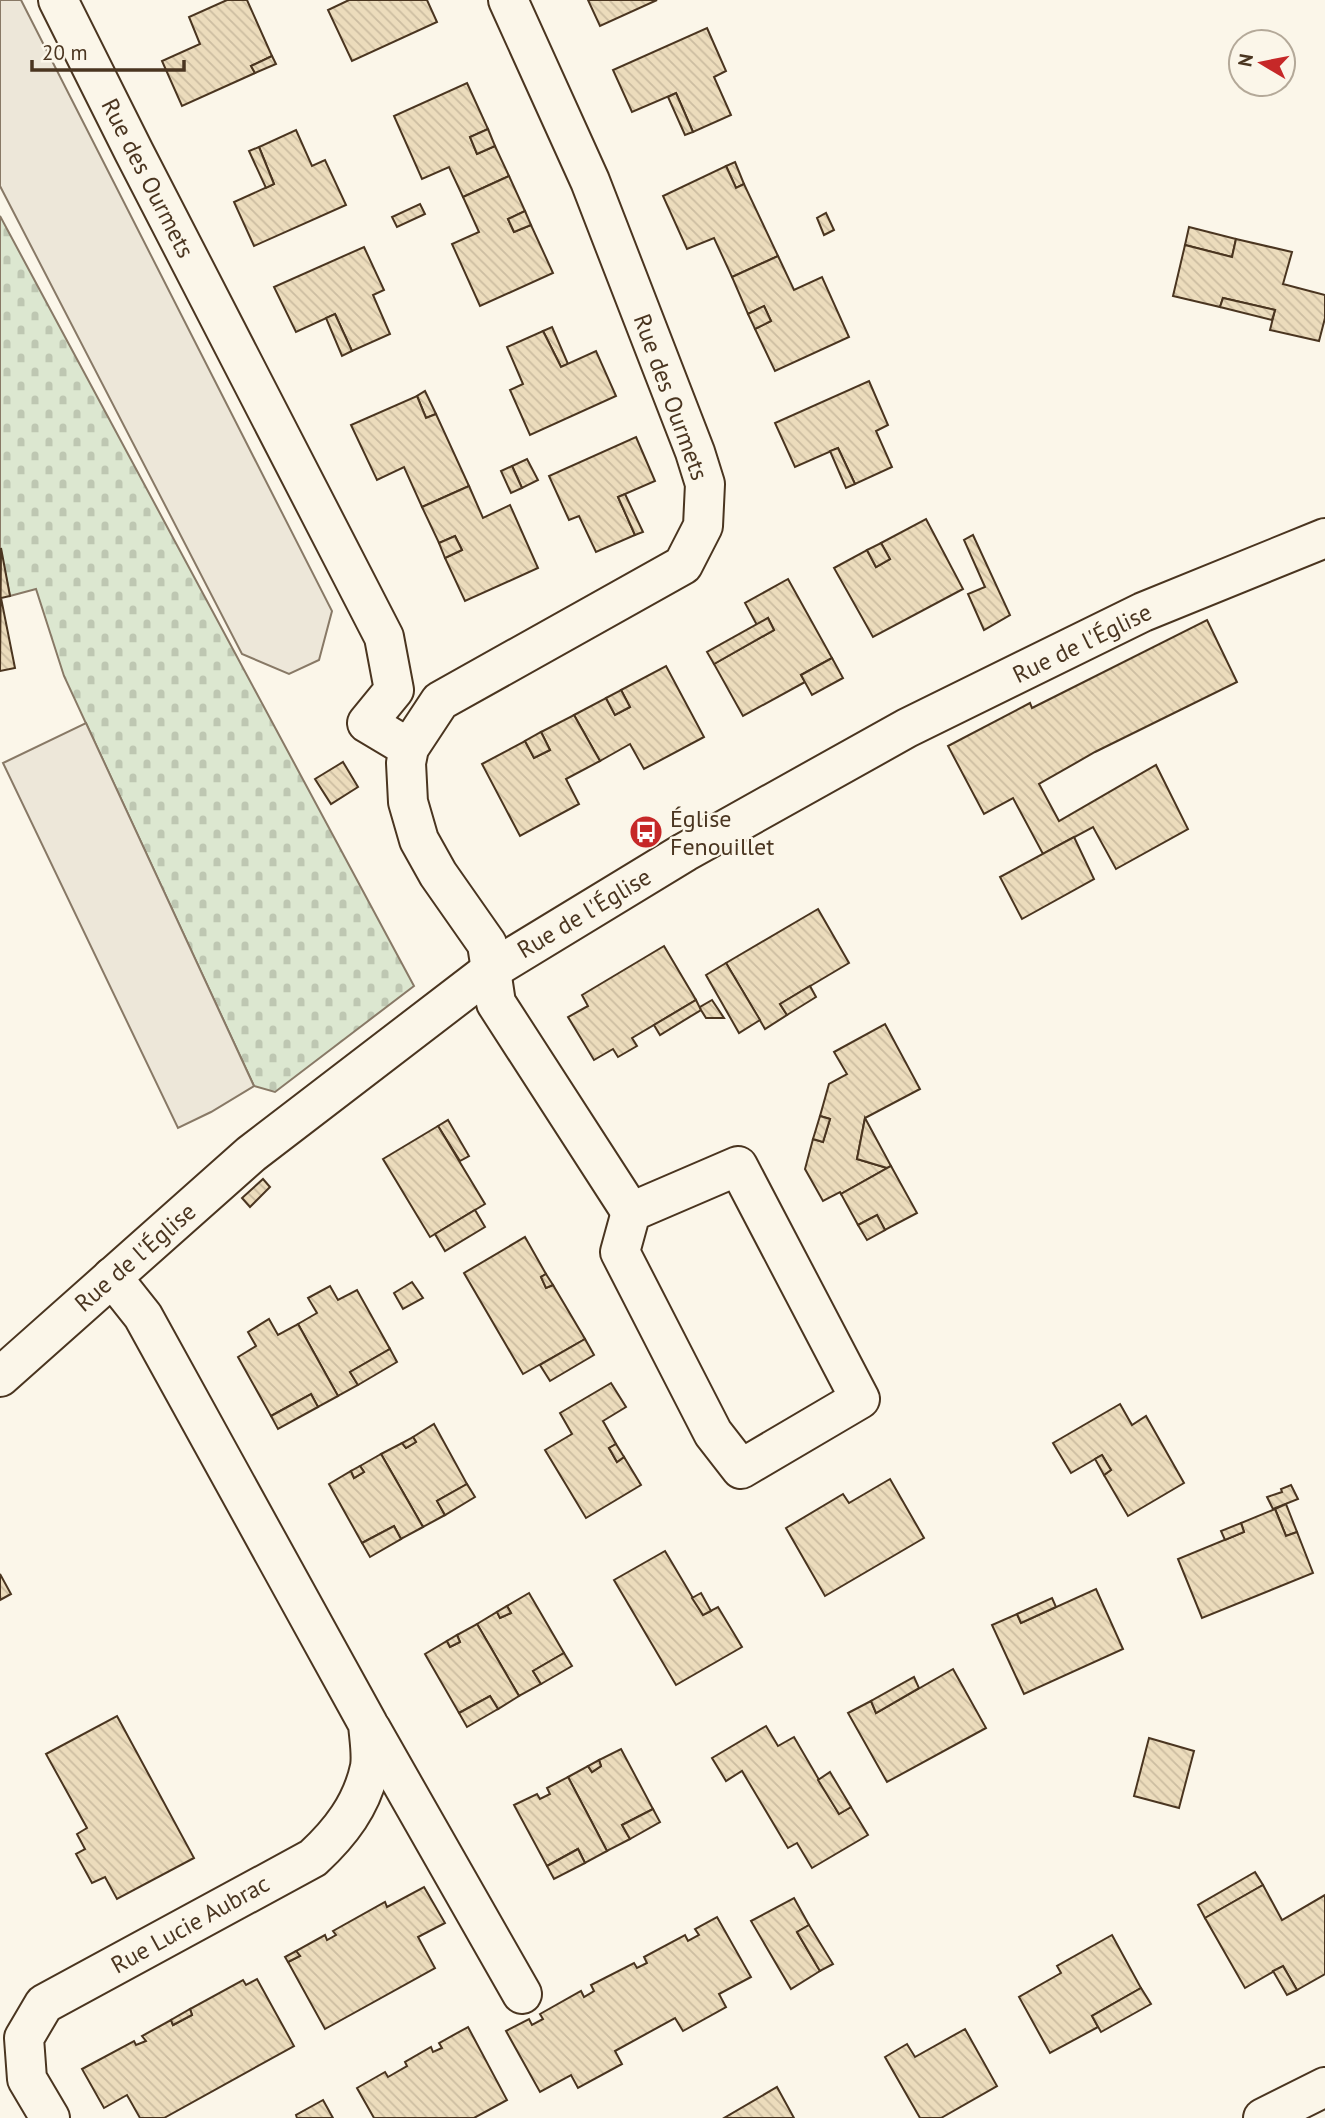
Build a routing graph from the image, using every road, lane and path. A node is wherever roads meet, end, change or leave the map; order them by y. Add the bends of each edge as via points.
1 (58, 0) edge
2 (508, 0) edge
3 (1325, 538) edge
4 (409, 748) junction
5 (491, 970) junction
6 (631, 1212) junction
7 (112, 1277) junction
8 (0, 1377) edge
9 (368, 1724) junction
10 (522, 1994) dead end
11 (1325, 2087) edge
12 (50, 2118) edge
13 (1263, 2118) edge

1 - 4 street, Rue des Ourmets via 384,637 394,690 367,723
2 - 4 street, Rue des Ourmets via 590,181 695,452 705,484 703,526 682,565 440,701
3 - 5 street, Rue de l'Église via 1143,612 907,728 685,852
4 - 5 street via 408,802 419,840 487,944
5 - 6 street via 496,1003
5 - 7 street, Rue de l'Église via 251,1154
6 - 6 street via 620,1252 713,1433 741,1469 860,1399 738,1166
7 - 8 street, Rue de l'Église
7 - 9 street, Rue Lucie Aubrac via 144,1317
9 - 10 street, Rue Lucie Aubrac
9 - 12 street, Rue Lucie Aubrac via 370,1766 355,1808 313,1858 44,2004 24,2038 27,2079
11 - 13 street

